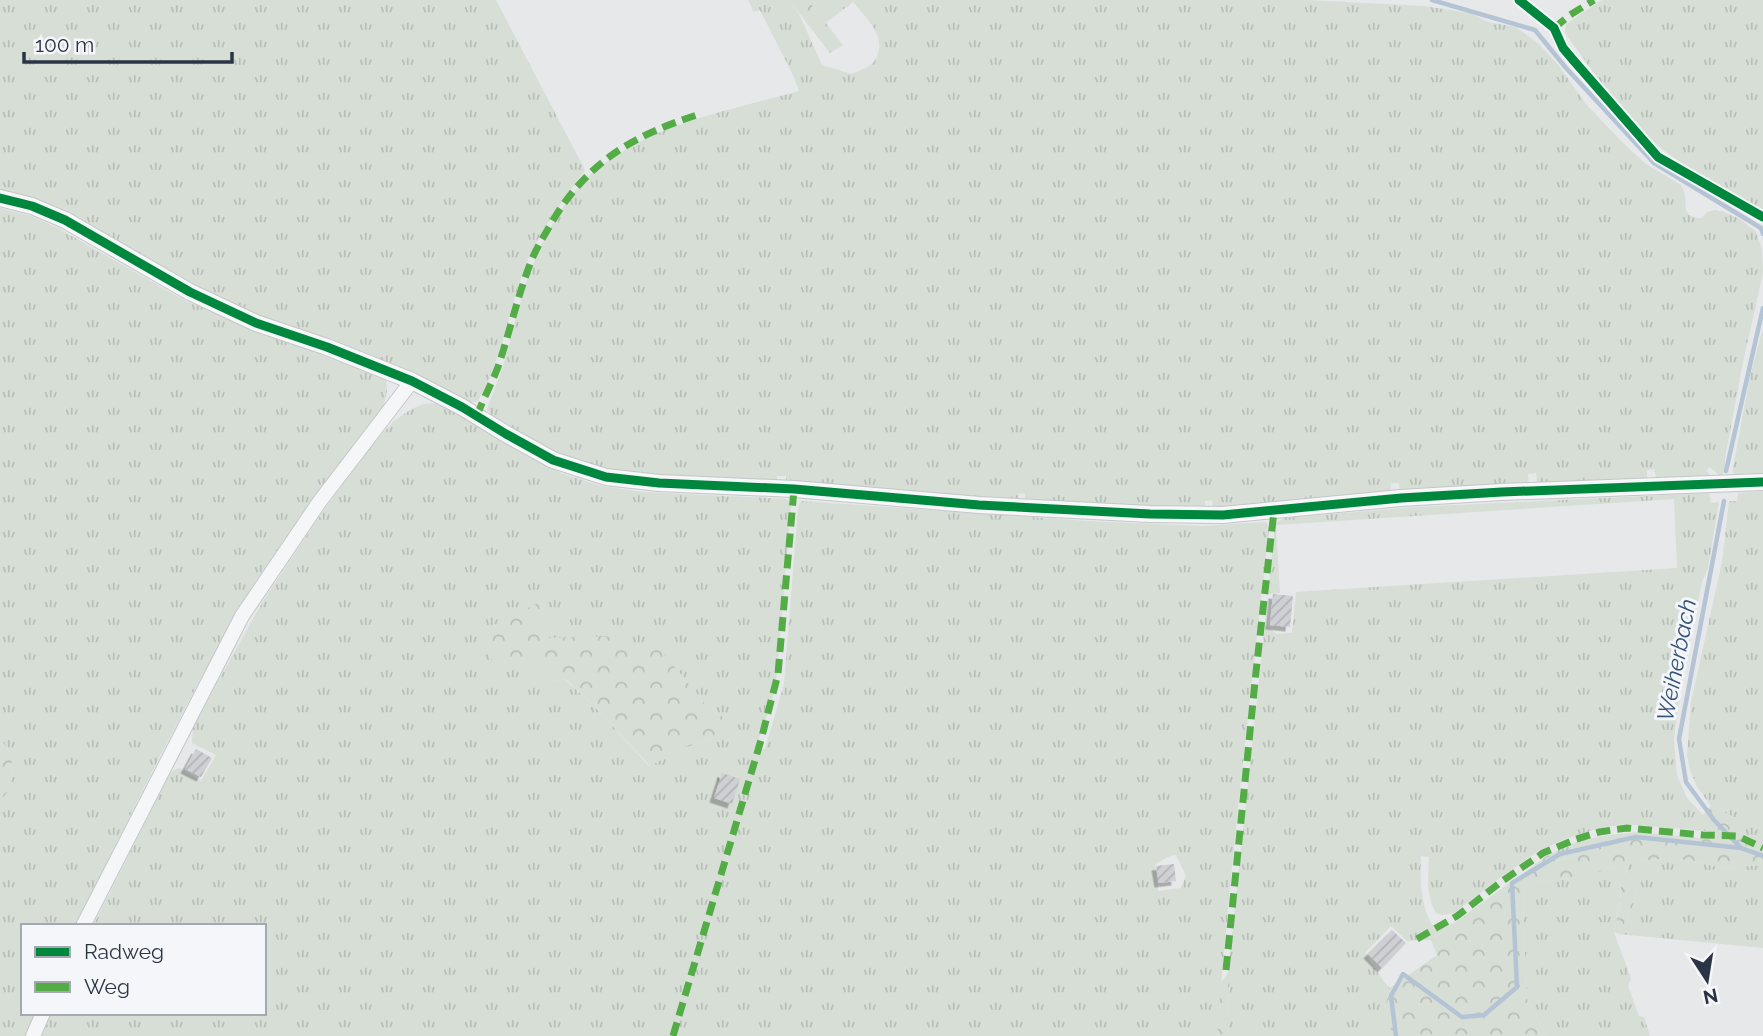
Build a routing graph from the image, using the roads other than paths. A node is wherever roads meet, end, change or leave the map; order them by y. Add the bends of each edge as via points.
1 (0, 198) edge
2 (412, 381) junction
3 (1763, 482) edge
4 (84, 924) edge
5 (42, 1015) edge
6 (33, 1036) edge

1 - 2 main road via 65,220 190,292 256,323
2 - 3 main road via 553,460 606,477 659,483 979,505 1223,515 1401,498
2 - 4 street via 320,501 242,616
5 - 6 street

